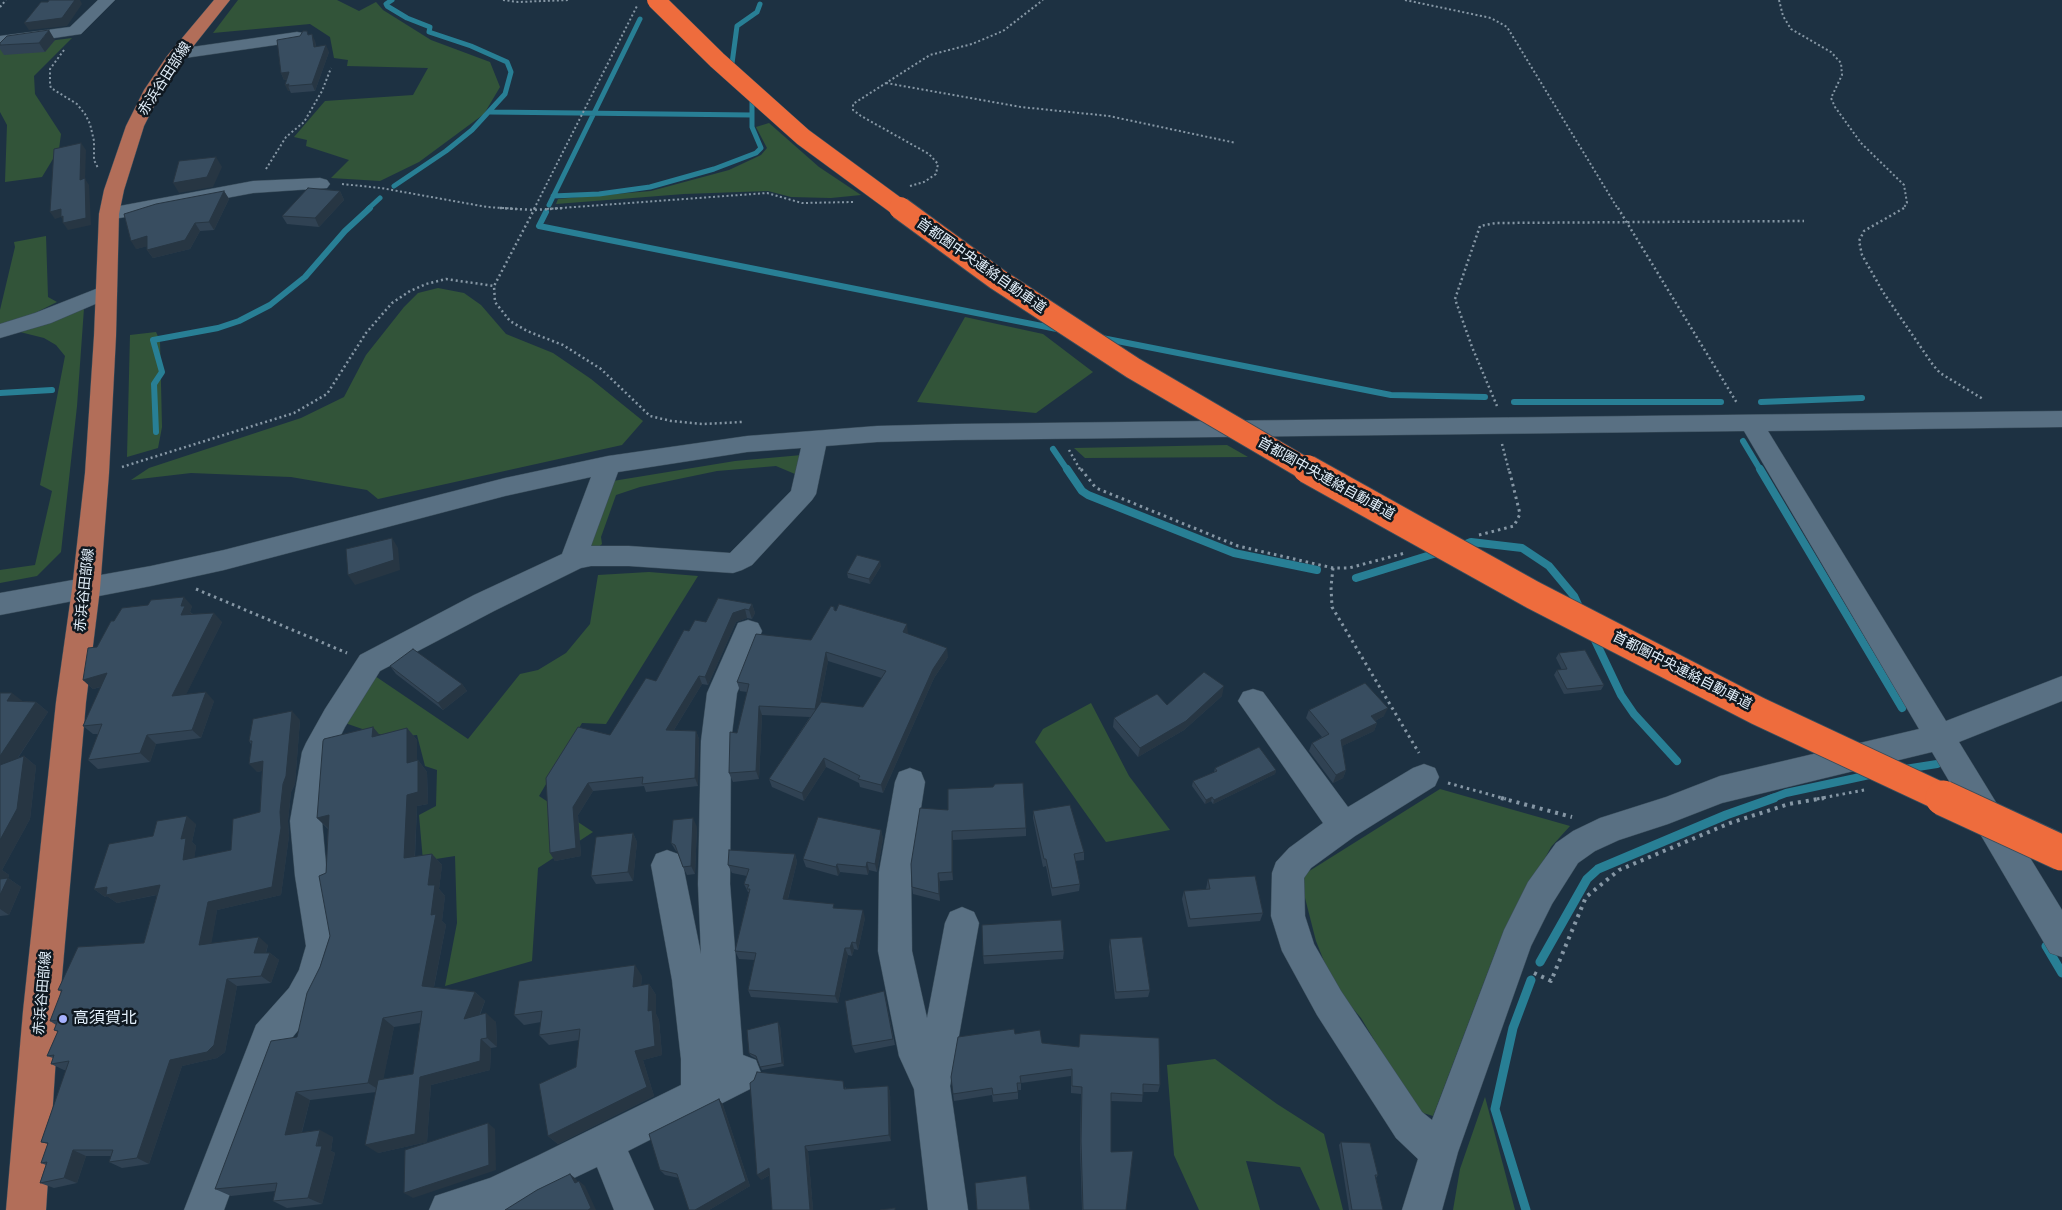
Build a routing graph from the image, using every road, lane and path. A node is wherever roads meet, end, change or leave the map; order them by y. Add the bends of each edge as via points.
1 (6, 0) edge
2 (107, 0) edge
3 (222, 0) edge
4 (503, 0) edge
5 (570, 0) edge
6 (640, 0) edge
7 (656, 0) edge
8 (1405, 0) edge
9 (1779, 0) edge
10 (0, 7) edge
11 (75, 32) junction
12 (297, 37) edge
13 (0, 41) edge
14 (178, 54) junction
15 (331, 68) dead end
16 (885, 83) dead end
17 (1236, 143) dead end
18 (118, 176) junction
19 (320, 184) joint
20 (254, 187) junction
21 (534, 210) junction
22 (109, 214) junction
23 (1804, 221) dead end
24 (1625, 222) junction
25 (494, 286) junction
26 (106, 291) junction
27 (0, 331) edge
28 (2062, 419) edge
29 (2021, 420) junction
30 (748, 422) dead end
31 (1751, 423) junction
32 (1501, 425) junction
33 (1057, 431) junction
34 (815, 439) junction
35 (608, 465) junction
36 (97, 473) junction
37 (1476, 536) dead end
38 (1411, 552) dead end
39 (574, 560) junction
40 (196, 566) junction
41 (1333, 568) junction
42 (86, 589) junction
43 (0, 604) edge
44 (748, 631) dead end
45 (370, 663) junction
46 (2062, 688) edge
47 (1253, 701) dead end
48 (1939, 737) junction
49 (1424, 777) junction
50 (910, 782) dead end
51 (1866, 789) dead end
52 (1344, 826) junction
53 (1611, 828) junction
54 (2062, 853) edge
55 (667, 865) dead end
56 (962, 923) dead end
57 (2062, 941) edge
58 (1508, 962) junction
59 (735, 966) dead end
60 (932, 1086) junction
61 (713, 1088) junction
62 (606, 1144) junction
63 (1438, 1152) junction
64 (26, 1210) edge
65 (204, 1210) edge
66 (449, 1210) edge
67 (634, 1210) edge
68 (948, 1210) edge
69 (1422, 1210) edge

1 - 10 path
2 - 11 street
3 - 14 main road, 赤浜谷田部線
4 - 5 path
6 - 21 path
7 - 54 highway, 首都圏中央連絡自動車道, bridge via 803,137 997,280 1133,368 1533,595 1758,711
8 - 24 path via 1491,18 1507,27
9 - 29 path via 1782,16 1791,29 1831,52 1841,63 1842,75 1832,103 1861,143 1904,185 1907,203 1903,209 1872,225 1859,241 1862,255 1873,275 1940,373
11 - 13 street
11 - 18 path via 50,69 50,85 86,114 94,141 94,160 100,172
12 - 14 street
14 - 18 main road, 赤浜谷田部線 via 135,126
15 - 20 path via 304,122 286,137
16 - 17 path via 1021,107 1109,116
18 - 22 main road, 赤浜谷田部線
19 - 20 street
19 - 21 path via 350,184 487,207
20 - 22 street
21 - 25 path
22 - 26 main road, 赤浜谷田部線
23 - 24 path
24 - 31 path
24 - 32 path via 1496,223 1480,226 1455,300
25 - 30 path via 495,302 510,321 563,345 601,369 650,416 703,424
25 - 36 path via 446,279 410,291 392,303 366,333 327,394 294,413
26 - 27 street via 43,318
26 - 36 main road, 赤浜谷田部線
28 - 29 street
29 - 31 street
31 - 32 street
31 - 48 street
32 - 33 street
32 - 37 path via 1520,514 1514,526
33 - 34 street
33 - 41 path via 1084,475 1096,488 1238,546
34 - 35 street via 739,445
34 - 39 street via 803,494 743,558 733,563 684,558 591,556
35 - 39 street
35 - 40 street via 504,487
36 - 42 main road, 赤浜谷田部線
38 - 41 path via 1349,568
39 - 45 street
40 - 42 street
40 - 45 path via 191,586
41 - 49 path via 1332,606 1425,763
42 - 43 street
42 - 64 main road, 赤浜谷田部線 via 71,702 41,1011
44 - 61 street via 722,693 716,741
45 - 65 street via 317,752 306,820 311,876 323,946 314,976 301,1000 269,1038
46 - 48 street
47 - 52 street
48 - 53 street via 1720,790
48 - 57 street
49 - 52 street
49 - 53 path
50 - 60 street via 895,872 895,951 917,1056
51 - 58 path via 1789,804 1730,823 1619,870 1586,896 1551,981
52 - 63 street via 1300,858 1288,874 1288,916 1299,950 1328,1003 1409,1125
53 - 58 street via 1584,840 1567,853 1540,893
55 - 61 street via 689,980 699,1059
56 - 60 street
58 - 63 street
59 - 61 street via 743,1074
60 - 68 street
61 - 62 street
62 - 66 street via 494,1196
62 - 67 street
63 - 69 street

